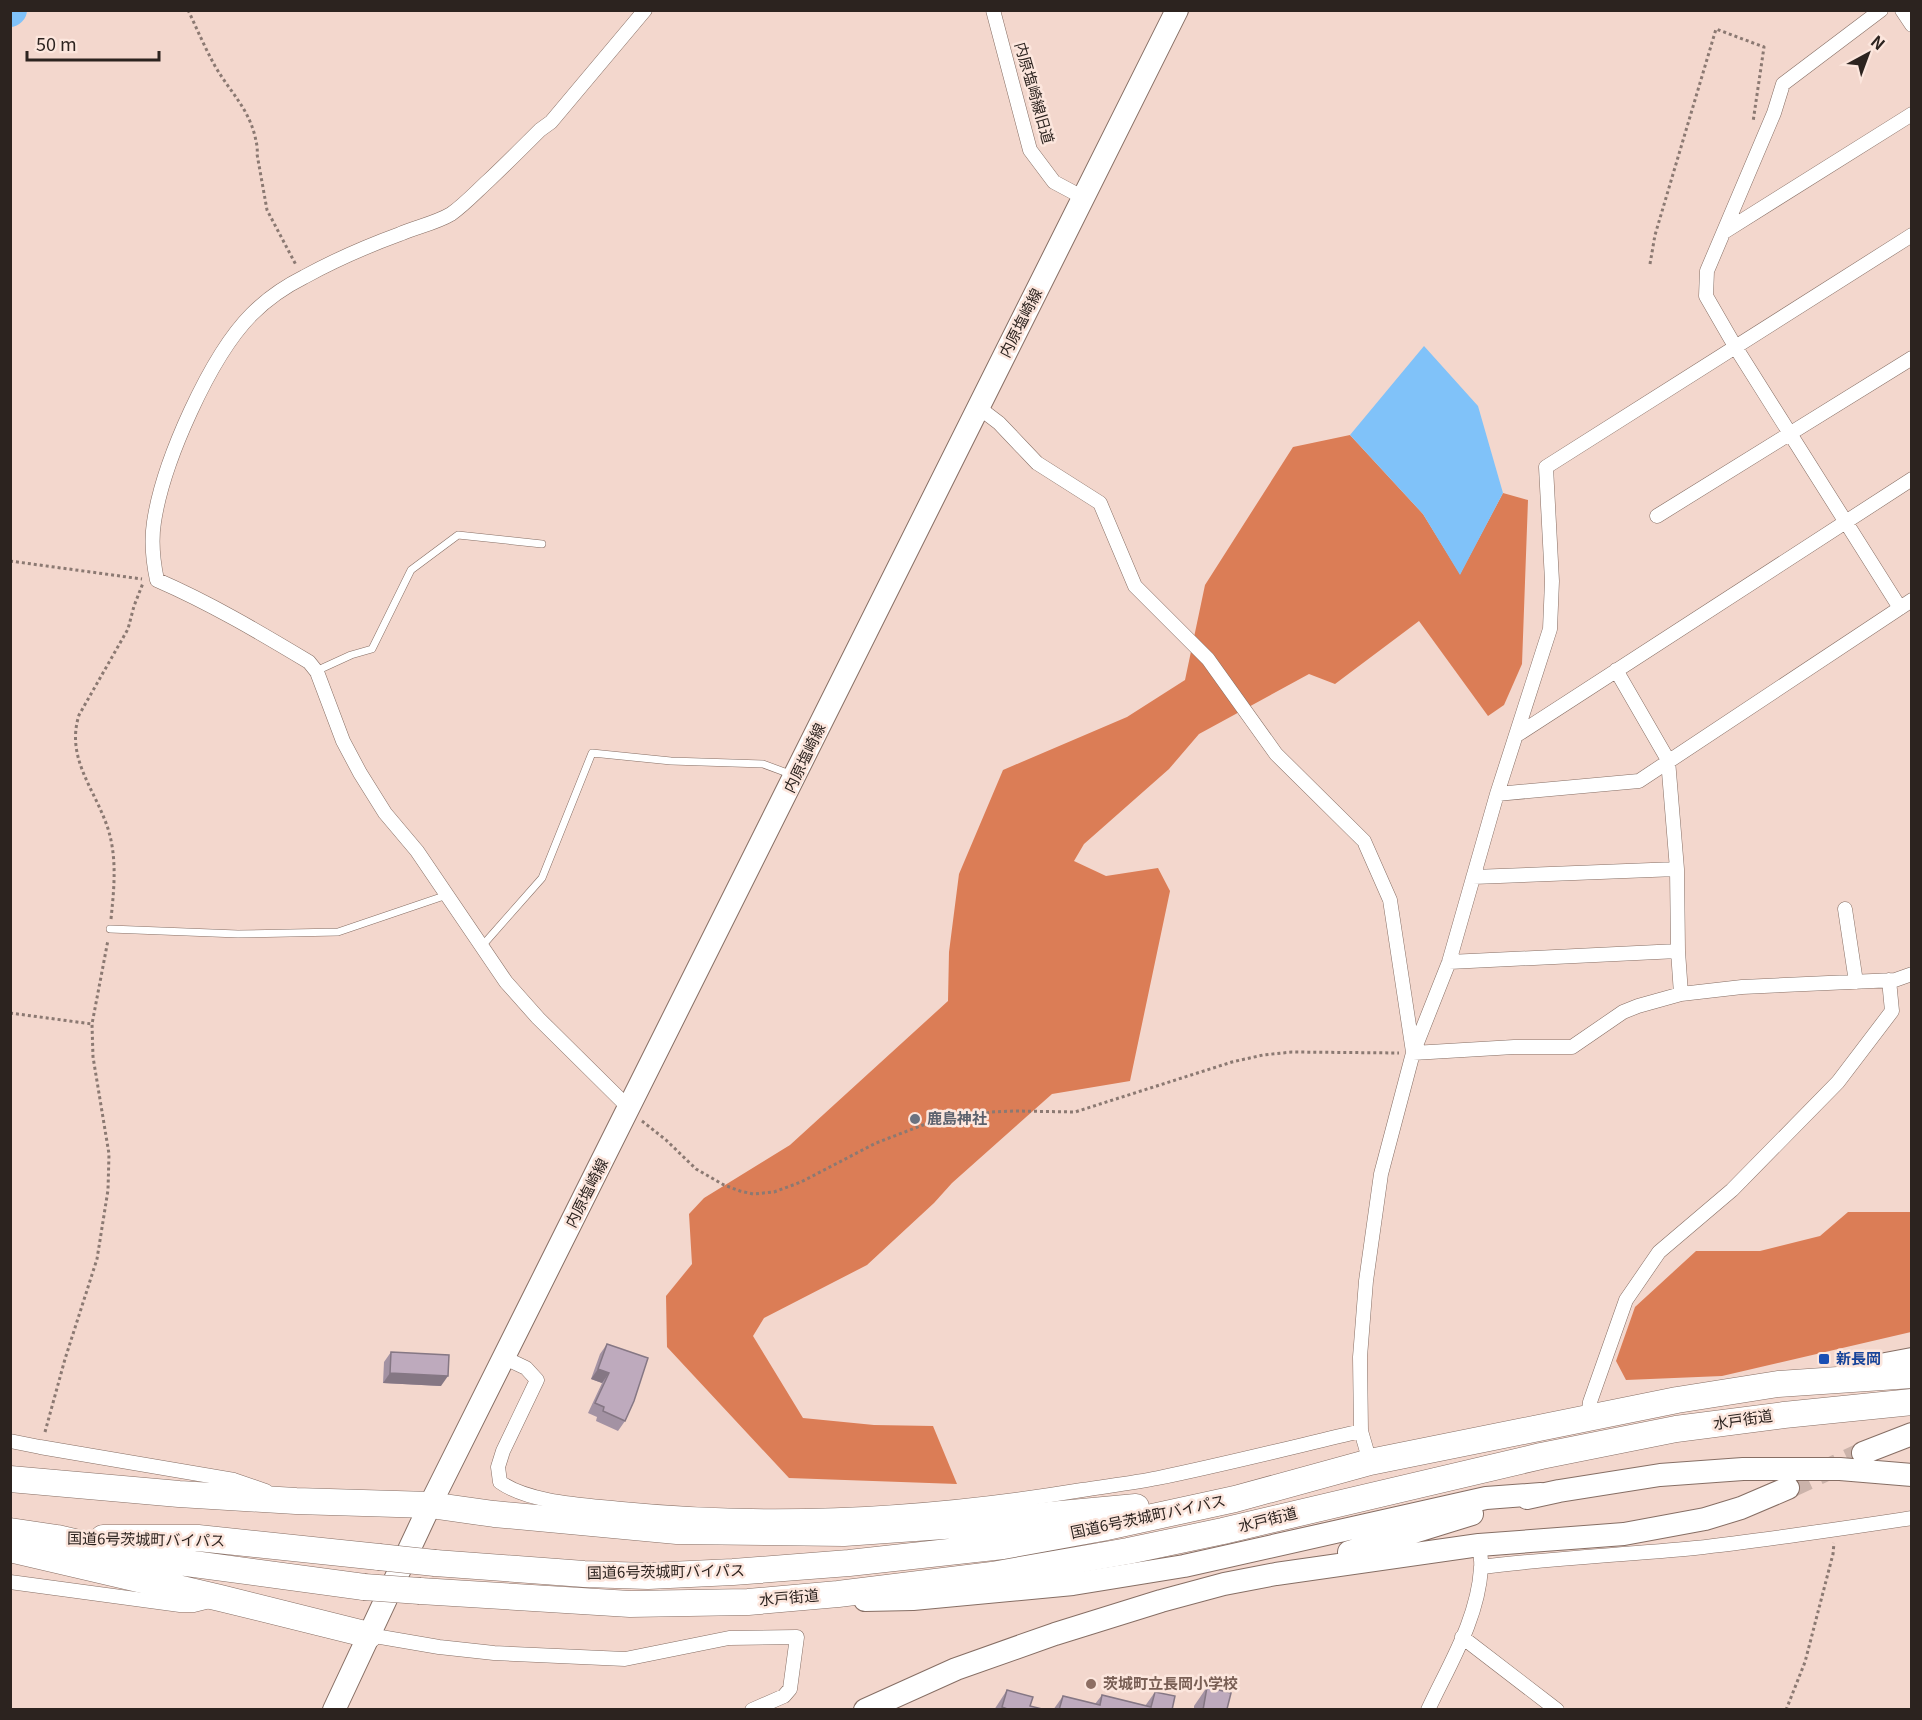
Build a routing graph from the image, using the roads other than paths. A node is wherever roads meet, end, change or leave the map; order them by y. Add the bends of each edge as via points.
1 (645, 10) edge
2 (993, 10) edge
3 (1177, 10) edge
4 (1881, 10) edge
5 (1902, 10) edge
6 (1911, 25) edge
7 (1911, 114) edge
8 (1084, 198) junction
9 (1724, 232) junction
10 (1911, 235) edge
11 (1736, 348) junction
12 (1911, 358) edge
13 (978, 407) junction
14 (1791, 433) junction
15 (1911, 479) edge
16 (1657, 516) dead end
17 (1846, 521) junction
18 (542, 543) dead end
19 (1906, 604) edge
20 (1616, 670) junction
21 (316, 671) junction
22 (1517, 735) junction
23 (1668, 760) junction
24 (796, 777) junction
25 (1497, 794) junction
26 (1677, 869) junction
27 (1473, 877) junction
28 (447, 895) junction
29 (1845, 909) dead end
30 (110, 929) road end
31 (482, 946) junction
32 (1678, 951) junction
33 (1449, 962) junction
34 (1911, 974) edge
35 (1888, 980) junction
36 (1856, 982) junction
37 (1681, 994) junction
38 (1413, 1053) junction
39 (629, 1108) junction
40 (505, 1358) junction
41 (1911, 1359) edge
42 (1911, 1375) edge
43 (1778, 1384) junction
44 (1911, 1401) edge
45 (1588, 1418) junction
46 (1361, 1431) junction
47 (1911, 1434) edge
48 (10, 1440) edge
49 (1863, 1453) tunnel mouth
50 (1370, 1462) junction
51 (1911, 1475) edge
52 (10, 1479) edge
53 (1788, 1488) tunnel mouth
54 (1541, 1494) junction
55 (1235, 1499) junction
56 (296, 1501) junction
57 (430, 1505) junction
58 (1911, 1518) edge
59 (10, 1531) edge
60 (57, 1538) junction
61 (10, 1549) edge
62 (1480, 1556) junction
63 (1276, 1574) junction
64 (10, 1582) edge
65 (220, 1598) junction
66 (748, 1602) junction
67 (369, 1635) junction
68 (1462, 1637) junction
69 (334, 1710) edge
70 (752, 1710) edge
71 (865, 1710) edge
72 (1428, 1710) edge
73 (1557, 1710) edge

1 - 21 street via 551,122 450,214 343,256 302,278 252,314 232,339 196,400 163,484 154,522 152,558 157,580 240,621 309,662
2 - 8 street, 内原塩崎線旧道 via 1030,150 1054,182
3 - 8 main road, 内原塩崎線
4 - 9 street via 1783,84
5 - 6 street
7 - 9 street
8 - 13 main road, 内原塩崎線
9 - 11 street via 1707,271 1706,296
10 - 11 street
11 - 14 street
11 - 22 street via 1546,467 1552,581 1550,629
12 - 14 street
13 - 24 main road, 内原塩崎線
13 - 38 street via 1037,463 1100,503 1135,586 1208,659 1276,754 1364,841 1390,900
14 - 16 street
14 - 17 street
15 - 17 street
17 - 19 street
17 - 20 street
18 - 21 lane via 458,535 411,570 372,649
19 - 23 street
20 - 22 street
20 - 23 street
21 - 28 street via 360,773
22 - 25 street
23 - 25 street via 1639,780
23 - 26 street
24 - 31 lane via 764,764 592,753 543,878
24 - 39 main road, 内原塩崎線
25 - 27 street
26 - 27 street
26 - 32 street
27 - 33 street
28 - 30 lane via 338,932 238,934
28 - 31 street
29 - 36 street
31 - 39 street via 506,982 538,1018
32 - 33 street
32 - 37 street
33 - 38 street
34 - 35 street
35 - 36 street
35 - 45 street via 1892,1011 1838,1082 1732,1190 1659,1252 1626,1300 1590,1402
36 - 37 street
37 - 38 street via 1623,1012 1572,1047
38 - 46 street via 1381,1174 1366,1281 1360,1357
39 - 40 main road, 内原塩崎線
40 - 46 street via 526,1368 537,1380 503,1451 498,1467 501,1482 526,1496 662,1512 822,1516 993,1503 1156,1478
40 - 57 main road, 内原塩崎線
41 - 43 main road
42 - 43 highway, 水戸街道
43 - 45 highway, 水戸街道
44 - 66 highway, 水戸街道 via 1676,1430 1541,1456 1223,1531 993,1575
45 - 50 highway, 水戸街道
46 - 50 street
47 - 49 main road
48 - 56 street via 234,1480
50 - 55 highway, 水戸街道
51 - 54 main road via 1840,1469 1743,1469 1660,1475
52 - 56 highway
53 - 62 main road via 1705,1519
54 - 63 main road
54 - 66 main road via 1486,1498 1184,1566 1073,1584 913,1599
55 - 57 highway via 844,1533 677,1531
55 - 60 highway, 国道6号茨城町バイパス, bridge via 1002,1546 745,1571 648,1576 435,1563 198,1538
56 - 57 highway
57 - 67 main road
58 - 62 street via 1694,1548 1525,1561
59 - 60 highway, 国道6号茨城町バイパス
60 - 66 highway, 国道6号茨城町バイパス, bridge via 134,1556 364,1587 630,1604
61 - 65 highway
62 - 63 main road
62 - 68 street via 1477,1595
63 - 71 main road via 1161,1601 1055,1634 956,1670
64 - 65 street via 180,1605
65 - 67 highway
67 - 69 main road
67 - 70 street via 494,1653 625,1659 729,1638 797,1637 790,1689 784,1696
68 - 72 street
68 - 73 street

